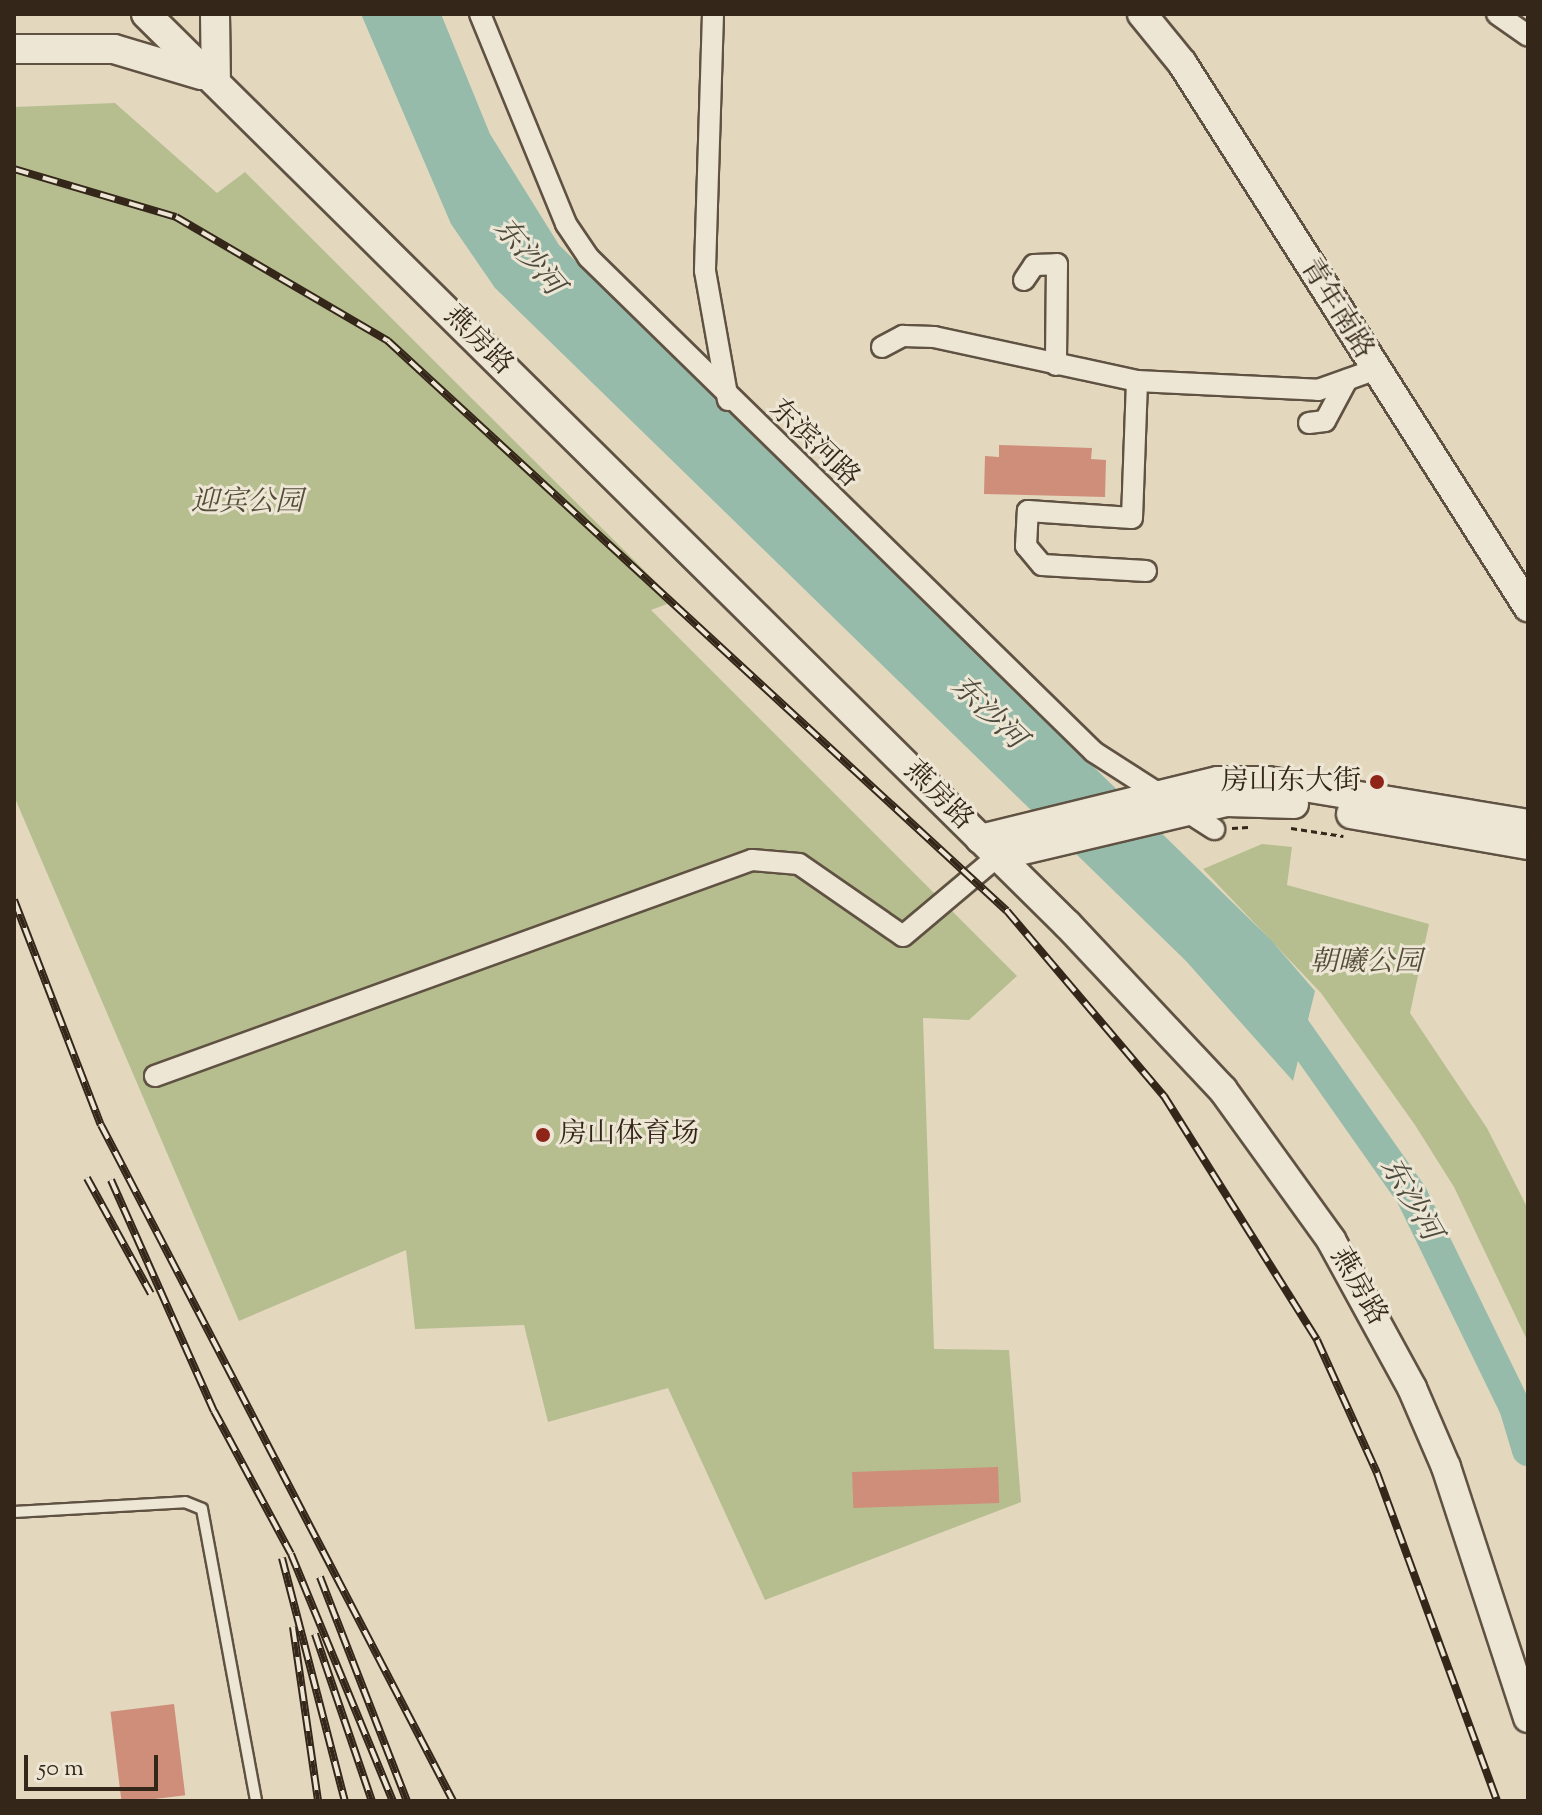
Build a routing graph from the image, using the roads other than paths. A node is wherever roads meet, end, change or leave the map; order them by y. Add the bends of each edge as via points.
1 (146, 14) edge
2 (215, 14) edge
3 (480, 14) edge
4 (713, 14) edge
5 (1142, 14) edge
6 (1497, 14) edge
7 (1528, 36) edge
8 (14, 49) edge
9 (216, 82) junction
10 (1024, 280) dead end
11 (882, 347) dead end
12 (1056, 365) junction
13 (1374, 370) junction
14 (1347, 380) junction
15 (1137, 381) junction
16 (728, 400) junction
17 (1309, 423) dead end
18 (1146, 571) dead end
19 (1528, 607) edge
20 (1163, 805) junction
21 (1528, 824) edge
22 (1214, 829) road end
23 (1528, 845) edge
24 (989, 847) junction
25 (155, 1076) dead end
26 (14, 1512) edge
27 (1528, 1718) edge
28 (256, 1801) edge

1 - 9 main road, 燕房路
2 - 9 main road
3 - 16 street, 东滨河路 via 566,224 588,257
4 - 16 street via 705,271
5 - 13 main road, 青年南路 via 1182,63
6 - 7 street
8 - 9 main road via 77,45 143,54
9 - 24 main road, 燕房路
10 - 12 street via 1034,265 1057,264
11 - 12 street via 903,336 934,337
12 - 15 street
13 - 14 street
13 - 19 main road, 青年南路
14 - 15 street via 1318,390
14 - 17 street via 1325,421
15 - 18 street via 1132,518 1028,511 1026,546 1042,565
16 - 20 street, 东滨河路 via 1094,752
20 - 21 main road via 1218,781 1268,781
20 - 22 street, 东滨河路
20 - 23 main road via 1266,800
20 - 24 main road
24 - 25 street via 903,936 799,864 752,860
24 - 27 main road, 燕房路 via 1223,1090 1331,1240 1373,1309 1446,1467
26 - 28 lane via 185,1502 202,1509

